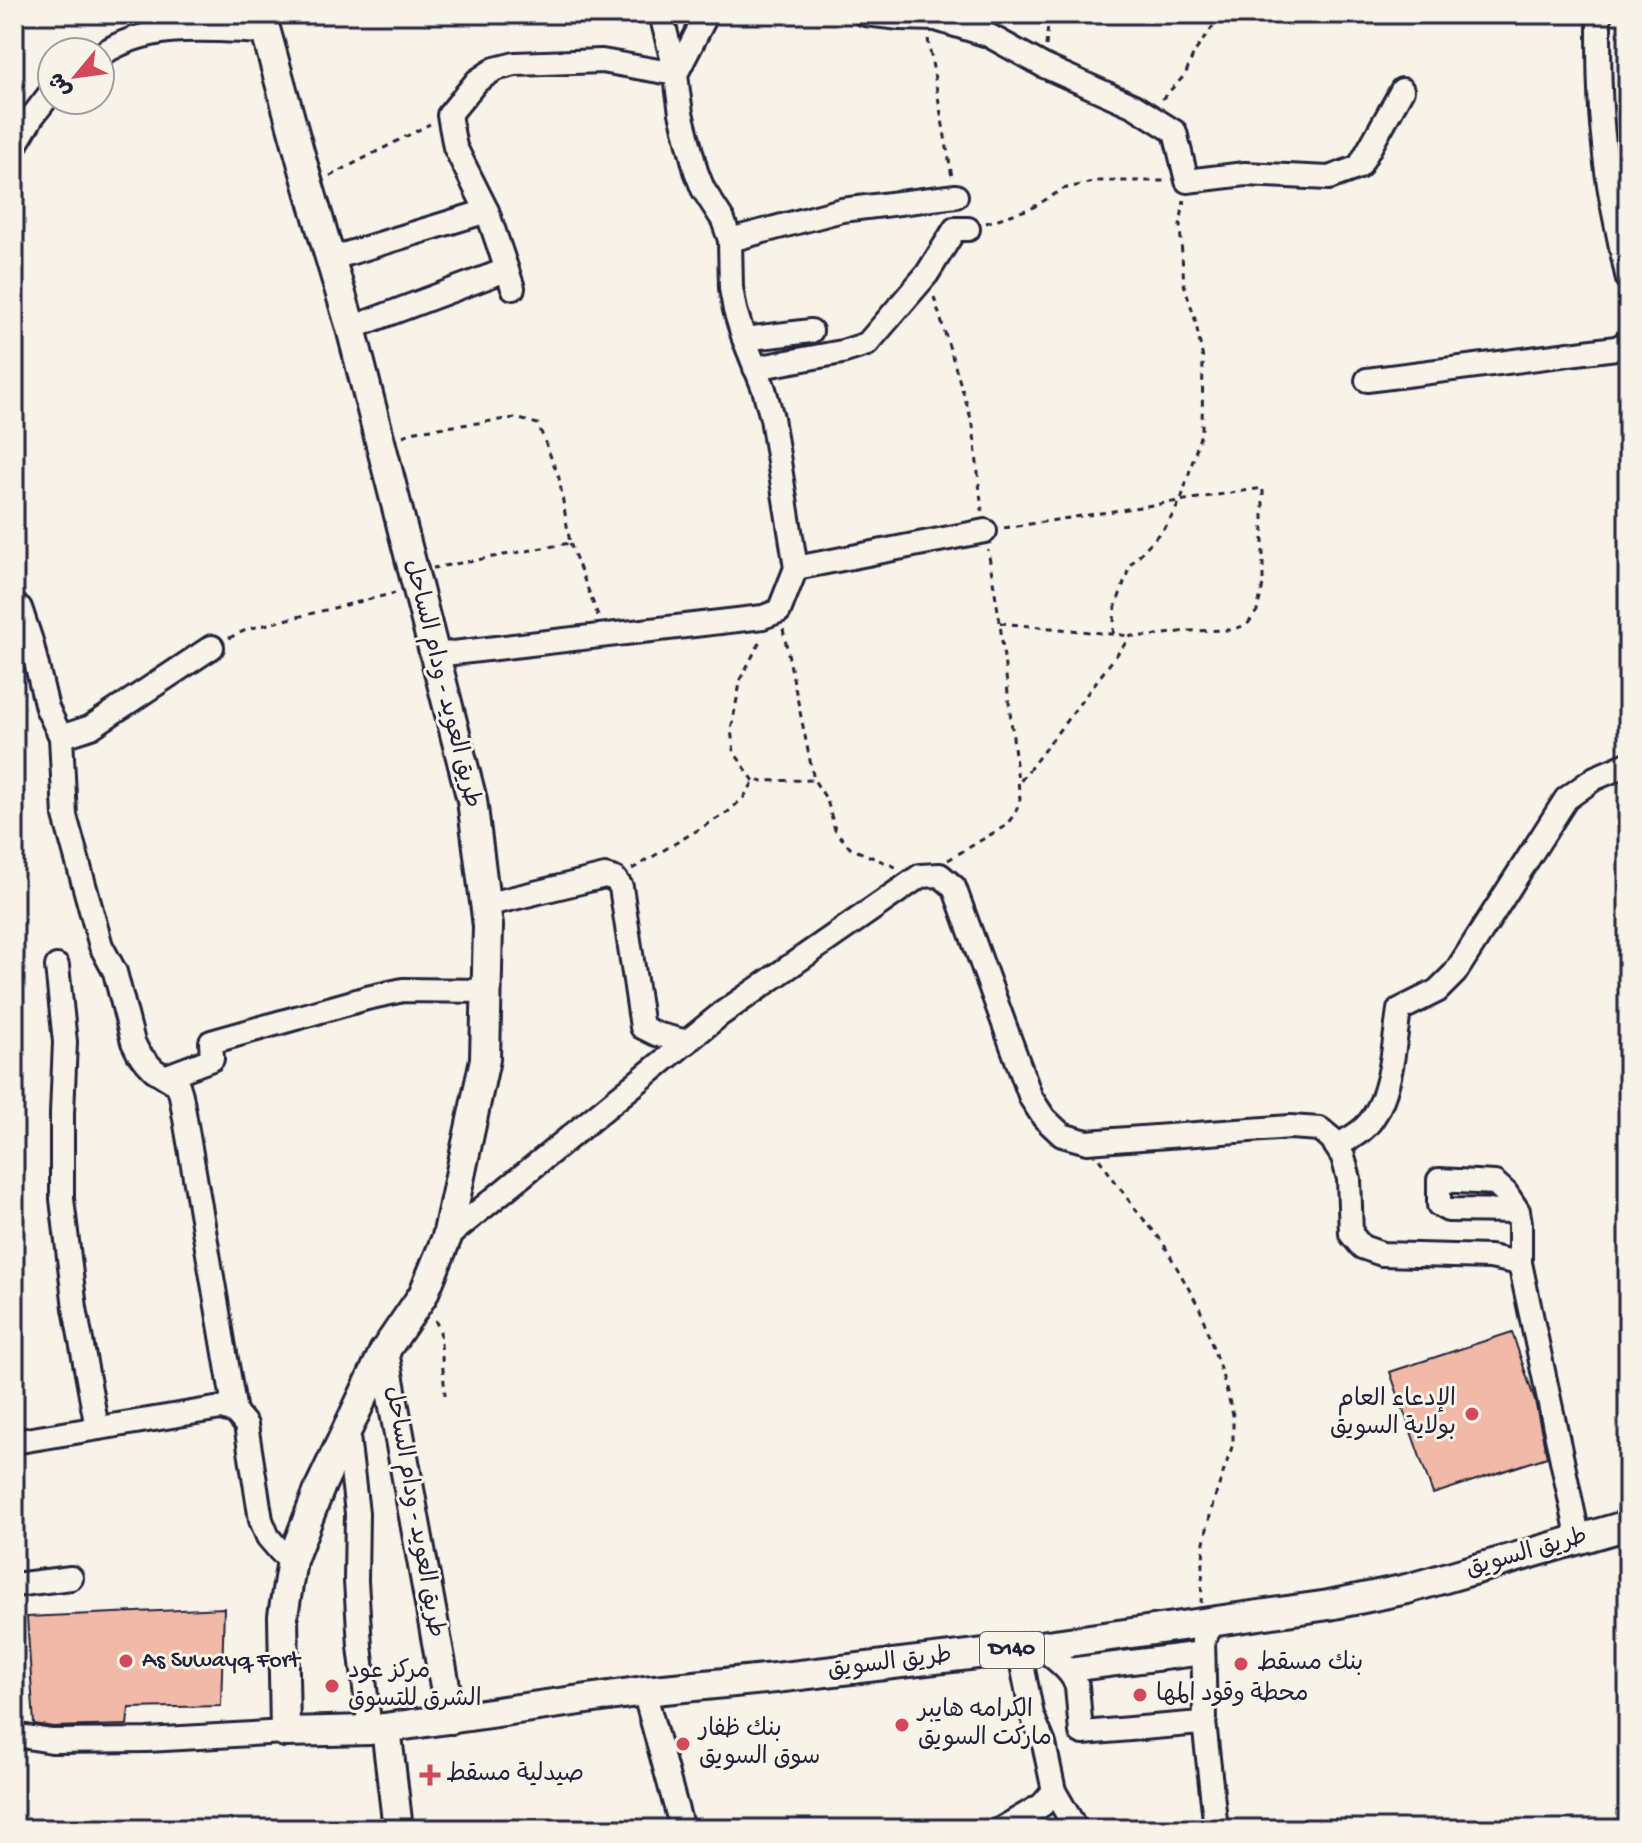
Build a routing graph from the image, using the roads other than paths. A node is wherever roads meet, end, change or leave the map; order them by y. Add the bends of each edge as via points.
1 (661, 14) edge
2 (707, 14) edge
3 (865, 14) edge
4 (1599, 14) edge
5 (263, 23) edge
6 (116, 46) edge
7 (676, 74) junction
8 (1402, 90) dead end
9 (36, 112) edge
10 (14, 147) edge
11 (956, 196) road end
12 (487, 211) junction
13 (968, 229) road end
14 (730, 240) junction
15 (330, 259) junction
16 (1628, 280) edge
17 (351, 328) junction
18 (811, 331) dead end
19 (744, 339) junction
20 (1628, 342) edge
21 (755, 368) junction
22 (1367, 380) dead end
23 (985, 531) road end
24 (796, 568) junction
25 (14, 609) edge
26 (212, 647) road end
27 (436, 655) junction
28 (61, 737) junction
29 (1628, 764) edge
30 (485, 905) junction
31 (57, 966) dead end
32 (486, 991) junction
33 (687, 1042) junction
34 (167, 1076) junction
35 (1336, 1146) junction
36 (1518, 1211) dead end
37 (447, 1237) junction
38 (1520, 1263) junction
39 (384, 1352) junction
40 (235, 1412) junction
41 (97, 1428) junction
42 (347, 1428) junction
43 (14, 1442) edge
44 (1628, 1525) edge
45 (1579, 1540) junction
46 (292, 1560) junction
47 (71, 1578) dead end
48 (14, 1585) edge
49 (1202, 1632) junction
50 (1068, 1642) junction
51 (1030, 1647) junction
52 (1068, 1670) junction
53 (644, 1691) junction
54 (451, 1719) junction
55 (1204, 1722) junction
56 (378, 1729) junction
57 (285, 1732) junction
58 (14, 1735) edge
59 (1054, 1791) junction
60 (678, 1828) edge
61 (398, 1829) edge
62 (1001, 1829) edge
63 (1076, 1829) edge
64 (1216, 1829) edge

1 - 7 street
2 - 7 street
3 - 8 street via 936,19 988,35 1134,106 1175,132 1187,181 1245,174 1329,178 1359,167
4 - 16 street via 1604,149
5 - 6 street via 157,31
5 - 15 main road, طريق العويد - ودام الساحل
7 - 12 street via 602,61 515,64 477,81 449,115 455,147
7 - 14 street via 696,171
9 - 10 street
11 - 14 street via 842,210
12 - 15 street
12 - 17 street via 510,279
13 - 21 street via 955,229 927,274 867,344
14 - 19 street via 731,288
15 - 17 main road, طريق العويد - ودام الساحل
17 - 27 main road, طريق العويد - ودام الساحل
18 - 19 street
19 - 21 street
20 - 22 street via 1616,348
21 - 24 street via 772,418
23 - 24 street
24 - 27 street via 779,611 763,617
25 - 28 street via 20,608 47,708
26 - 28 street via 91,727
27 - 30 main road, طريق العويد - ودام الساحل via 472,800
28 - 34 street via 65,816 101,946 115,972 139,1054
29 - 35 street via 1595,778 1566,799 1455,973 1437,991 1399,1010 1383,1096 1372,1119
30 - 32 main road, طريق العويد - ودام الساحل
30 - 33 street via 605,876 615,879 621,887 642,1027
31 - 41 street via 65,1042 62,1199
32 - 34 street via 403,990 367,998 211,1042 212,1059
32 - 37 main road, طريق العويد - ودام الساحل via 485,1059
33 - 35 street via 920,876 940,875 954,887 1031,1098 1062,1135 1087,1142 1290,1127 1320,1129
33 - 37 street
34 - 40 street via 181,1095
35 - 38 street via 1349,1179 1351,1234 1362,1247 1382,1254 1490,1257
36 - 38 street
37 - 39 main road, طريق العويد - ودام الساحل via 423,1295
38 - 45 street
39 - 42 main road, طريق العويد - ودام الساحل
39 - 54 main road, طريق العويد - ودام الساحل
40 - 41 street via 221,1408
40 - 46 street via 246,1425 261,1520 268,1537
41 - 43 street
42 - 46 main road, طريق العويد - ودام الساحل
42 - 56 street via 357,1513 360,1646
44 - 45 main road, طريق السويق / D140
45 - 49 main road, طريق السويق / D140 via 1407,1589
46 - 57 main road, طريق العويد - ودام الساحل via 283,1616
47 - 48 street
49 - 50 main road, طريق السويق / D140
49 - 52 street
49 - 55 street
50 - 51 main road, طريق السويق / D140
50 - 52 street
51 - 52 street
51 - 53 main road, طريق السويق / D140
51 - 59 street via 1032,1715
52 - 55 street via 1077,1686 1083,1733
53 - 54 main road, طريق السويق / D140
53 - 60 street
54 - 56 main road, طريق السويق / D140
55 - 64 street
56 - 57 main road, طريق السويق / D140
56 - 61 main road
57 - 58 street via 147,1740 52,1741
59 - 62 street via 1042,1805
59 - 63 street

